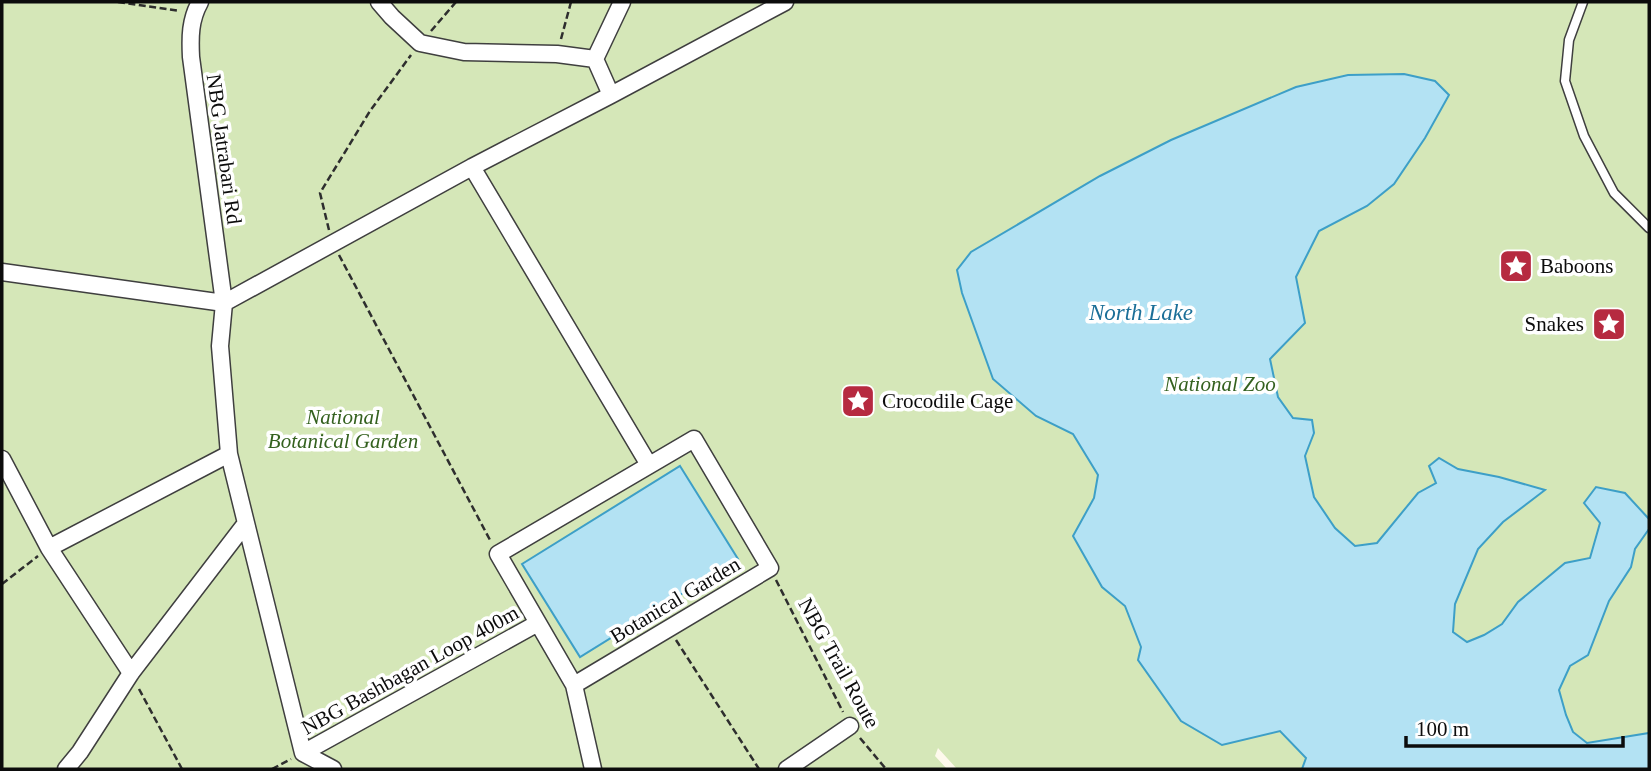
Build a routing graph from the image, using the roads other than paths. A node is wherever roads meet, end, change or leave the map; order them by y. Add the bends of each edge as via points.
1 (379, 2) edge
2 (622, 2) edge
3 (785, 2) edge
4 (1583, 2) edge
5 (197, 7) edge
6 (595, 59) junction
7 (611, 95) junction
8 (472, 167) junction
9 (1649, 228) edge
10 (2, 272) edge
11 (224, 303) junction
12 (229, 454) junction
13 (2, 459) edge
14 (649, 464) junction
15 (246, 523) junction
16 (49, 548) junction
17 (538, 623) junction
18 (131, 673) junction
19 (574, 685) junction
20 (850, 726) road end
21 (303, 753) junction
22 (66, 769) edge
23 (333, 769) edge
24 (593, 769) edge
25 (787, 769) edge

1 - 6 street via 420,43 464,52
2 - 6 street
3 - 7 street
4 - 9 lane via 1569,40 1565,81 1584,136 1614,194
5 - 11 street, NBG Jatrabari Rd via 190,33 191,57
6 - 7 street
7 - 8 street
8 - 11 street
8 - 14 street
10 - 11 street
11 - 12 street, NBG Jatrabari Rd via 220,346
12 - 15 street, NBG Jatrabari Rd
12 - 16 street
13 - 16 street
14 - 17 street, Botanical Garden via 498,554
14 - 19 street, Botanical Garden via 694,439 770,568
15 - 18 street
15 - 21 street
16 - 18 street
17 - 19 street, NBG Bashbagan Loop 400m
17 - 21 street, NBG Bashbagan Loop 400m
18 - 22 street
19 - 24 street, NBG Bashbagan Loop 400m
20 - 25 street
21 - 23 street, NBG Bashbagan Loop 400m

